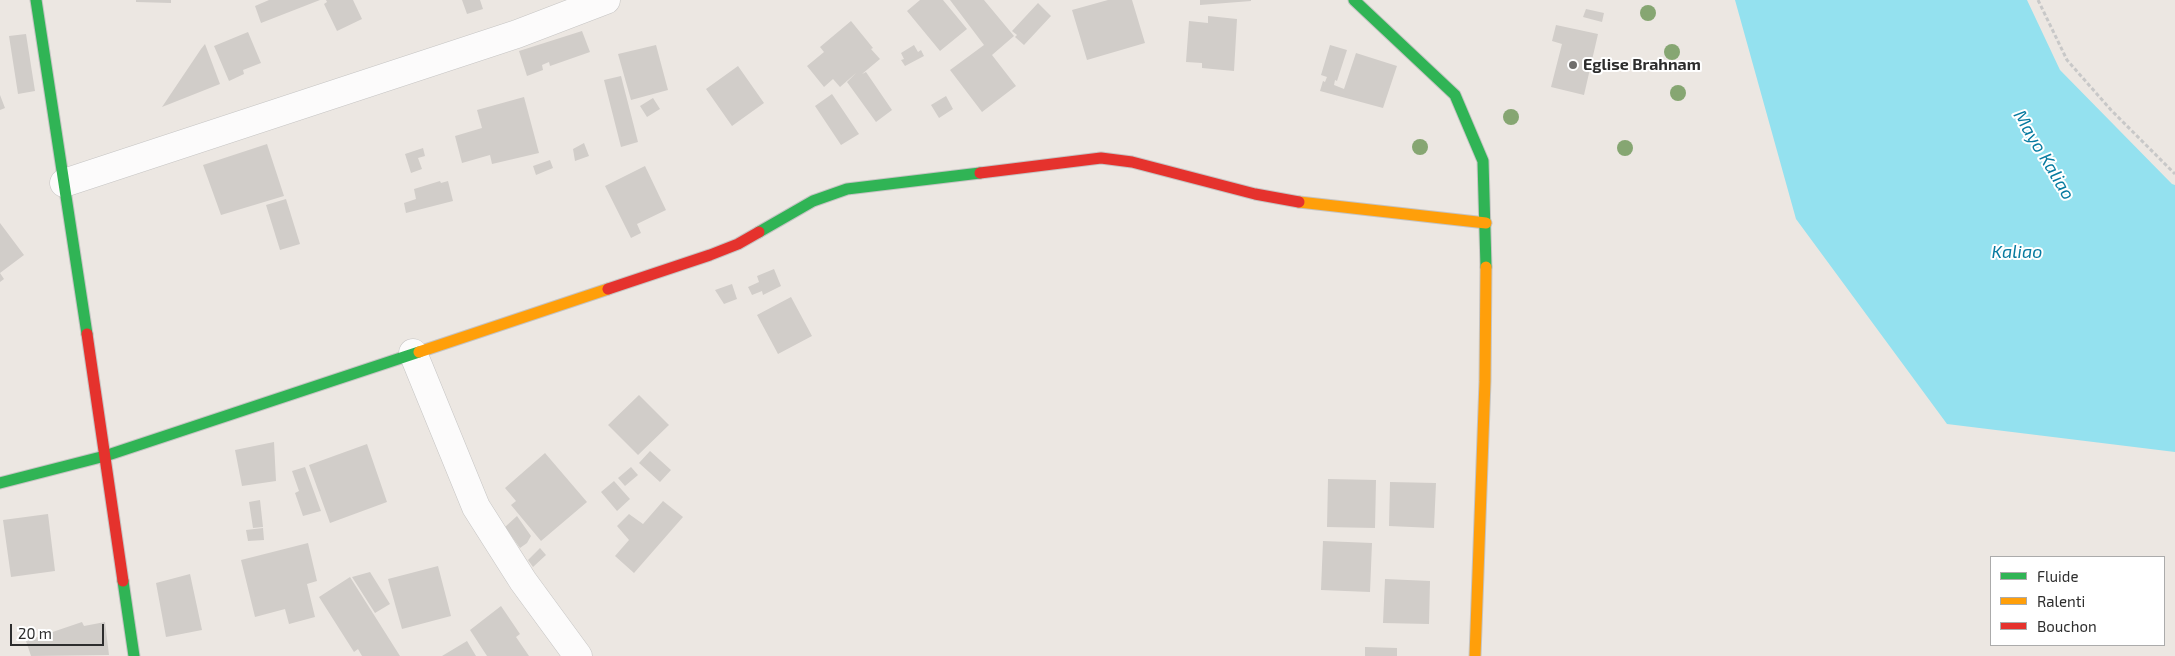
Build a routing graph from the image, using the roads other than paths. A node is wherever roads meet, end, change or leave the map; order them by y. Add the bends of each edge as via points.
1 (36, 0) edge
2 (606, 0) edge
3 (1354, 0) edge
4 (64, 183) junction
5 (1486, 223) junction
6 (413, 353) junction
7 (105, 456) junction
8 (0, 483) edge
9 (134, 656) edge
10 (578, 656) edge
11 (1475, 656) edge

1 - 4 street
2 - 4 street via 517,34
3 - 5 street via 1455,95 1483,161
4 - 7 street
5 - 6 street via 1255,194 1132,162 1101,158 847,189 814,201 738,244
5 - 11 street via 1485,381
6 - 7 street
6 - 10 street via 476,506
7 - 8 street
7 - 9 street

